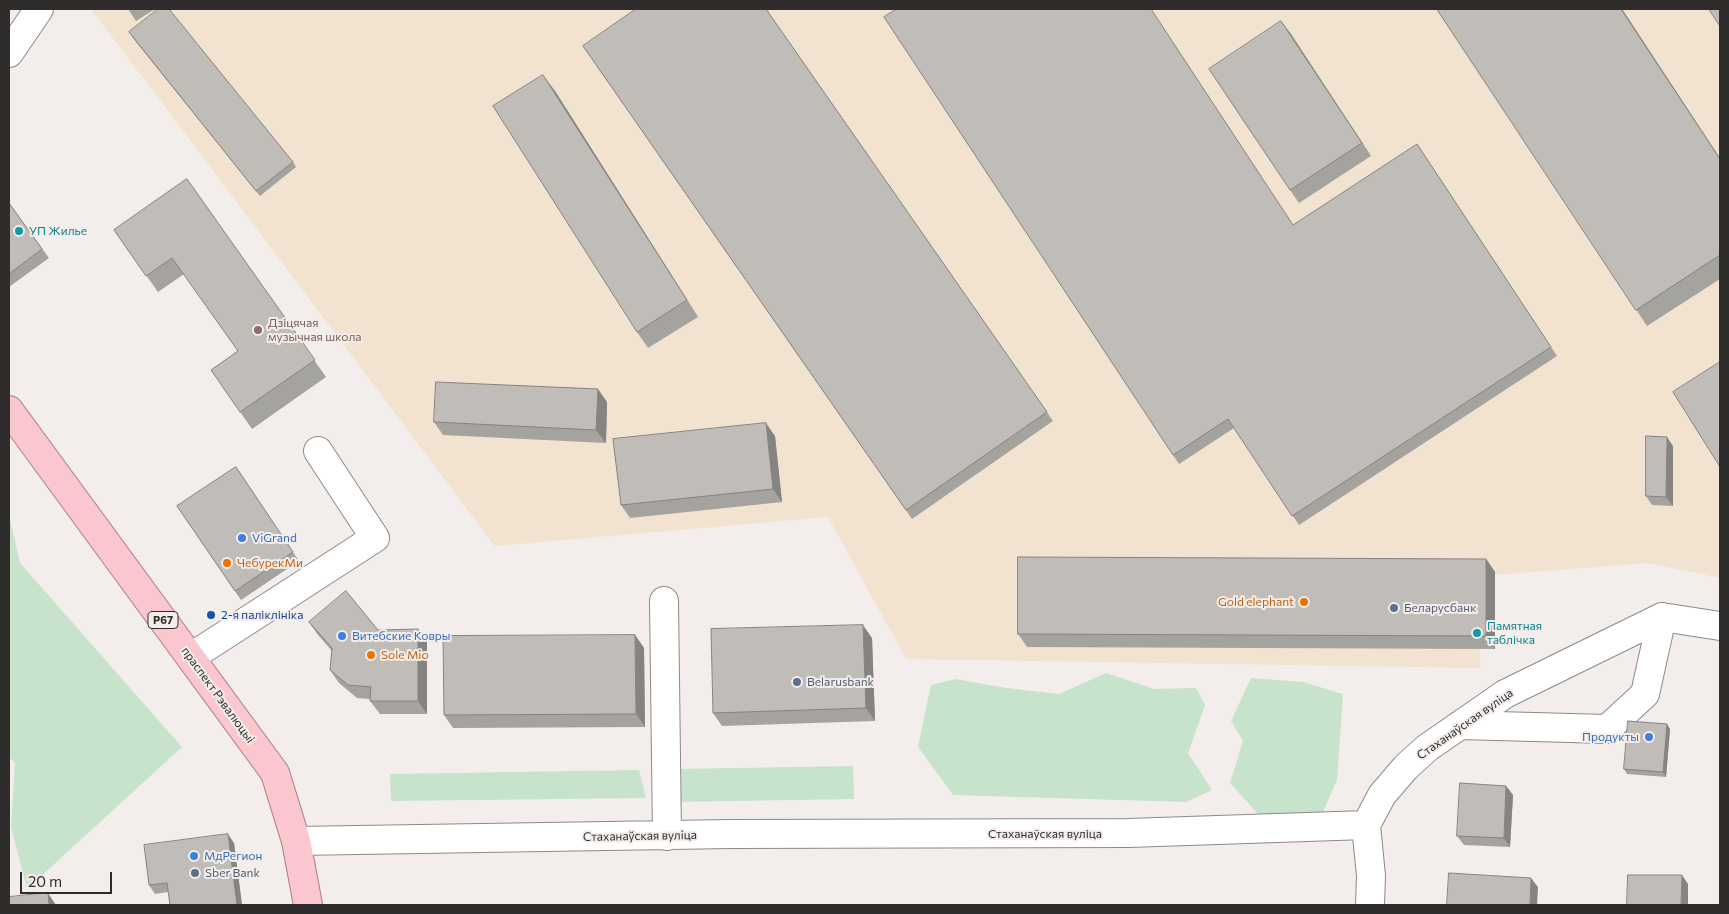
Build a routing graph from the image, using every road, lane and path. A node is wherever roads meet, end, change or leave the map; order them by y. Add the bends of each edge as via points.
1 (39, 9) edge
2 (9, 53) edge
3 (9, 410) edge
4 (318, 451) dead end
5 (664, 601) dead end
6 (1662, 617) junction
7 (1720, 626) edge
8 (191, 657) junction
9 (1460, 725) junction
10 (1366, 825) junction
11 (666, 836) junction
12 (296, 841) junction
13 (308, 905) edge
14 (1370, 905) edge

1 - 2 street
3 - 8 main road, праспект Рэвалюцыі / Р67
4 - 8 street via 375,538
5 - 11 street
6 - 7 street
6 - 9 street, Стаханаўская вуліца via 1505,694
6 - 9 street via 1645,694 1608,729
8 - 12 main road, праспект Рэвалюцыі / Р67 via 275,774
9 - 10 street, Стаханаўская вуліца via 1406,766 1382,795
10 - 11 street, Стаханаўская вуліца via 1128,833
10 - 14 street
11 - 12 street, Стаханаўская вуліца
12 - 13 main road, праспект Рэвалюцыі / Р67

